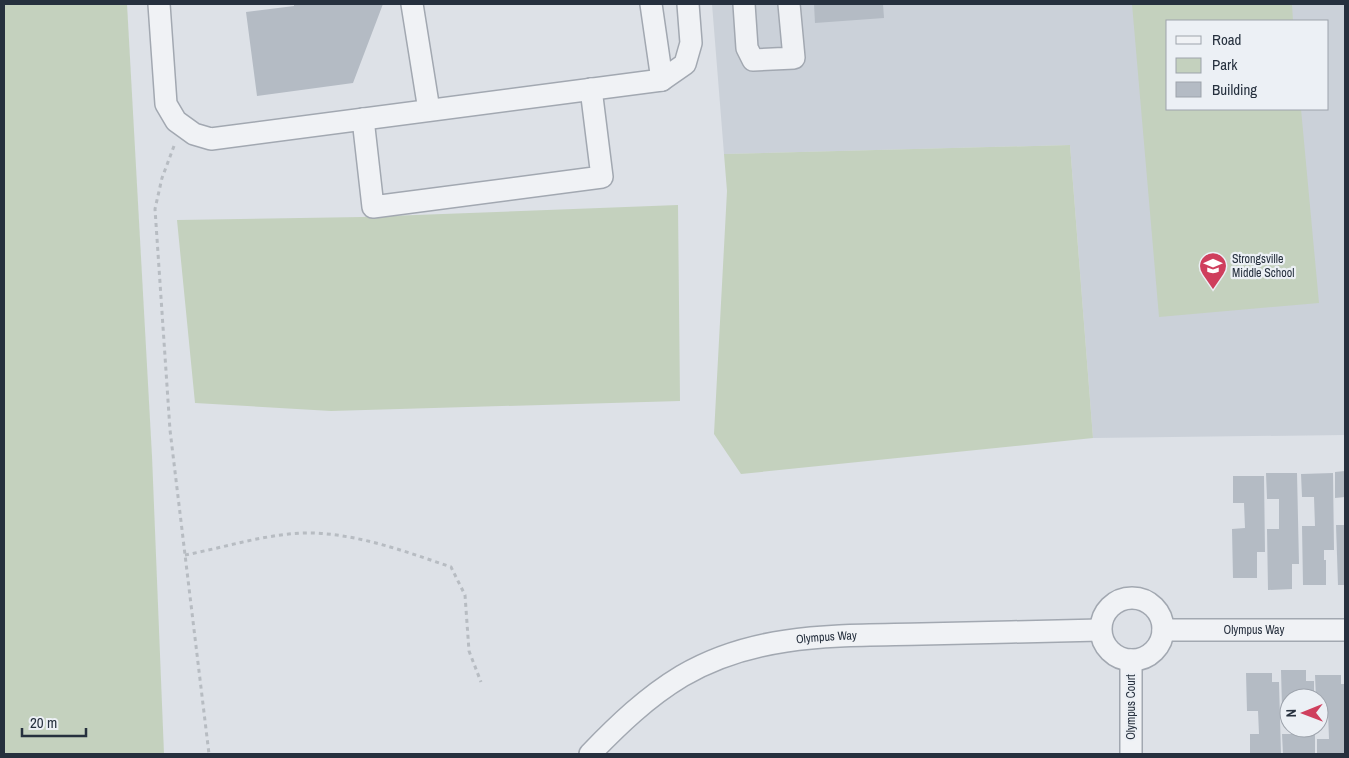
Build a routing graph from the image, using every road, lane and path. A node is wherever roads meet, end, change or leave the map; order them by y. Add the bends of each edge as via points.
1 (159, 4) edge
2 (412, 4) edge
3 (651, 4) edge
4 (688, 4) edge
5 (744, 4) edge
6 (789, 4) edge
7 (662, 80) junction
8 (591, 89) junction
9 (429, 110) junction
10 (363, 119) junction
11 (183, 126) junction
12 (185, 555) junction
13 (1100, 630) junction
14 (1163, 630) junction
15 (1345, 630) edge
16 (1131, 660) junction
17 (481, 682) dead end
18 (209, 754) edge
19 (590, 754) edge
20 (1131, 754) edge

1 - 11 street via 166,104
2 - 9 street
3 - 7 street
4 - 7 street via 691,43 684,64
5 - 6 street via 747,48 753,60 794,58
7 - 8 street
8 - 9 street
8 - 10 street via 602,177 373,206
9 - 10 street
10 - 11 street via 211,139 194,134
11 - 12 path via 170,154 155,209 170,430
12 - 17 path via 280,535 312,533 398,548 451,567 465,595 469,652
12 - 18 path
13 - 14 street via 1104,615 1113,603 1132,597 1151,603 1160,615
13 - 16 street via 1101,638 1110,651
13 - 19 street, Olympus Way via 812,637 762,644 724,656 683,675 654,694
14 - 15 street, Olympus Way
14 - 16 street via 1160,643 1151,654
16 - 20 street, Olympus Court

